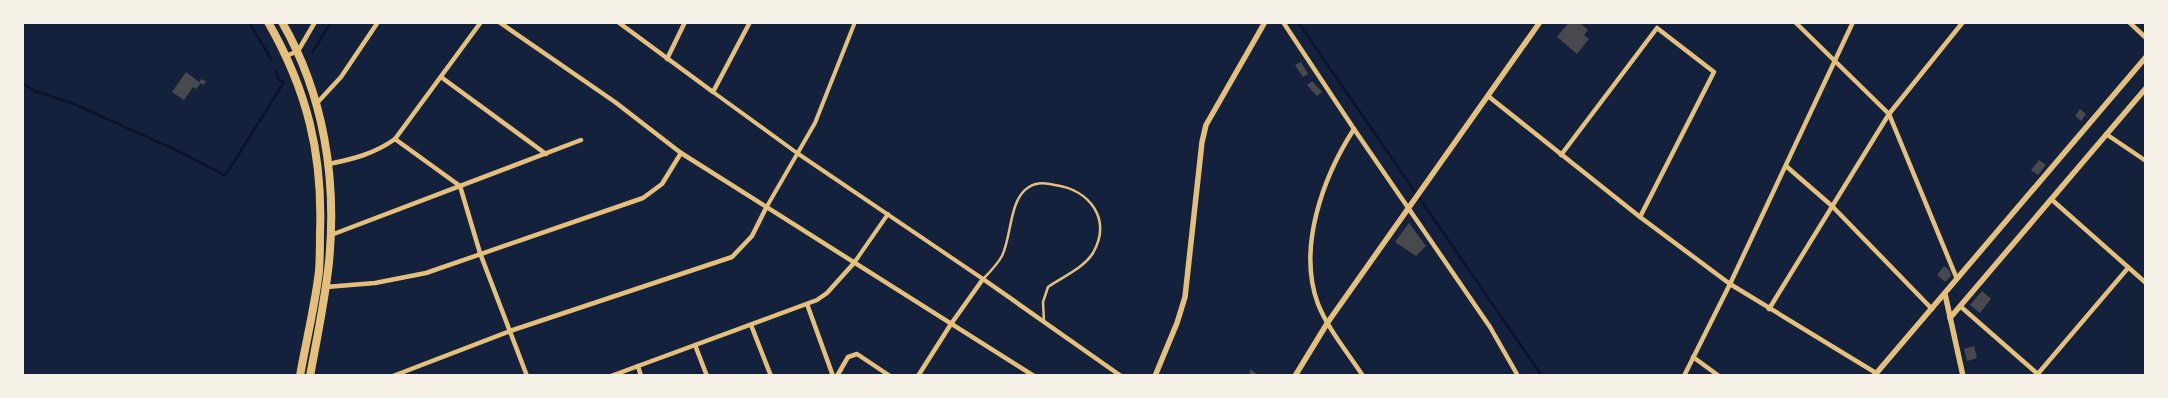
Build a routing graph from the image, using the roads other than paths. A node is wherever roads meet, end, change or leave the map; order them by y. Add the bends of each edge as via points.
1 (268, 22) edge
2 (282, 22) edge
3 (316, 22) edge
4 (378, 22) edge
5 (481, 22) edge
6 (498, 22) edge
7 (618, 22) edge
8 (685, 22) edge
9 (750, 22) edge
10 (855, 22) edge
11 (1265, 22) edge
12 (1283, 22) edge
13 (1540, 22) edge
14 (1795, 22) edge
15 (1853, 22) edge
16 (1963, 22) edge
17 (2129, 22) edge
18 (2146, 38) edge
19 (298, 51) junction
20 (286, 56) junction
21 (2146, 57) edge
22 (666, 59) junction
23 (1836, 61) junction
24 (441, 77) junction
25 (2146, 88) edge
26 (713, 92) junction
27 (2143, 95) edge
28 (1488, 96) junction
29 (317, 103) junction
30 (1889, 114) junction
31 (1354, 129) junction
32 (2106, 134) junction
33 (395, 139) junction
34 (581, 140) dead end
35 (797, 153) junction
36 (546, 154) junction
37 (681, 154) junction
38 (1561, 154) junction
39 (2146, 161) edge
40 (328, 164) junction
41 (1786, 166) junction
42 (460, 186) junction
43 (2051, 199) junction
44 (1409, 206) junction
45 (1832, 206) junction
46 (766, 208) junction
47 (888, 214) junction
48 (1640, 217) junction
49 (331, 235) junction
50 (480, 253) junction
51 (854, 264) junction
52 (2128, 268) junction
53 (983, 279) junction
54 (1957, 279) junction
55 (2146, 283) edge
56 (1730, 284) junction
57 (326, 286) junction
58 (1945, 294) junction
59 (807, 304) junction
60 (1960, 306) junction
61 (1769, 309) junction
62 (1932, 309) junction
63 (1950, 318) junction
64 (1044, 322) junction
65 (1328, 322) junction
66 (951, 324) junction
67 (751, 325) junction
68 (510, 331) junction
69 (696, 345) junction
70 (1693, 357) junction
71 (638, 366) junction
72 (1875, 374) edge
73 (1033, 375) edge
74 (2038, 375) edge
75 (300, 376) edge
76 (310, 376) edge
77 (393, 376) edge
78 (527, 376) edge
79 (611, 376) edge
80 (641, 376) edge
81 (707, 376) edge
82 (771, 376) edge
83 (835, 376) edge
84 (890, 376) edge
85 (918, 376) edge
86 (1121, 376) edge
87 (1155, 376) edge
88 (1295, 376) edge
89 (1363, 376) edge
90 (1518, 376) edge
91 (1684, 376) edge
92 (1719, 376) edge
93 (1963, 376) edge

1 - 20 highway
2 - 19 highway
3 - 19 street
4 - 29 street via 341,77
5 - 24 street
6 - 37 street via 615,102
7 - 22 street
8 - 22 street
9 - 26 street
10 - 35 street via 815,123
11 - 87 street via 1206,125 1185,297
12 - 31 street
13 - 28 street
14 - 23 street
15 - 23 street
16 - 30 street
17 - 18 street
19 - 20 street
19 - 29 highway
20 - 75 highway via 310,120 321,195 319,270
21 - 54 street
22 - 26 street
23 - 30 street
23 - 41 street
24 - 33 street
24 - 36 street
25 - 27 street
26 - 35 street
27 - 32 street
28 - 38 street
28 - 44 street
29 - 40 highway
30 - 45 street
30 - 54 street
31 - 44 street
31 - 65 street via 1326,179 1311,253 1310,277
32 - 39 street
32 - 43 street
33 - 40 street via 379,150
33 - 42 street
34 - 36 street
35 - 46 street
35 - 47 street
36 - 42 street
37 - 46 street
37 - 50 street via 662,184 643,198
38 - 48 street
38 - 48 street via 1657,28 1714,72
40 - 49 highway
41 - 45 street
41 - 56 street
42 - 49 street
42 - 50 street
43 - 52 street
43 - 60 street
44 - 65 street
44 - 90 street via 1490,327
45 - 61 street
45 - 62 street
46 - 51 street
46 - 68 street via 752,236 732,257
47 - 51 street
47 - 53 street
48 - 56 street
49 - 57 highway
50 - 57 street via 426,273 375,283
50 - 68 street
51 - 59 street via 827,293
51 - 66 street
52 - 55 street
52 - 74 street
53 - 64 street
53 - 64 lane via 1002,255 1015,204 1022,192 1030,186 1045,183 1074,189 1084,195 1096,210 1099,234 1092,253 1081,266 1048,287 1043,302
53 - 66 street
54 - 58 street
56 - 61 street
56 - 70 street
57 - 76 highway
58 - 62 street
58 - 63 street
59 - 67 street
59 - 83 street
60 - 63 street
60 - 74 street
61 - 72 street
62 - 72 street
63 - 93 street
64 - 86 street
65 - 88 street
65 - 89 street
66 - 73 street
66 - 85 street
67 - 69 street
67 - 82 street
68 - 77 street
68 - 78 street
69 - 71 street
69 - 81 street
70 - 91 street
70 - 92 street
71 - 79 street
71 - 80 street
83 - 84 street via 848,357 857,354

